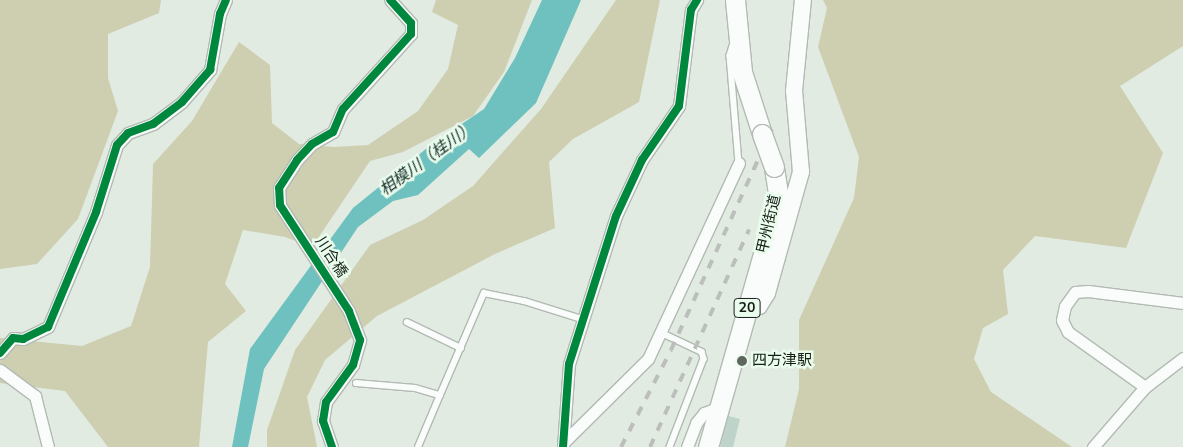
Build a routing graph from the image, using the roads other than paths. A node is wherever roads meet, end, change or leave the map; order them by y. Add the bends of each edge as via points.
1 (226, 0) edge
2 (390, 0) edge
3 (696, 0) edge
4 (736, 0) edge
5 (803, 0) edge
6 (736, 33) junction
7 (739, 163) joint
8 (1182, 299) edge
9 (746, 310) junction
10 (584, 320) junction
11 (407, 322) dead end
12 (662, 333) junction
13 (461, 348) junction
14 (0, 353) edge
15 (1183, 358) edge
16 (0, 370) edge
17 (356, 383) dead end
18 (1145, 387) junction
19 (440, 396) junction
20 (718, 408) junction
21 (564, 444) edge
22 (48, 447) edge
23 (332, 447) edge
24 (418, 447) edge
25 (670, 447) edge
26 (687, 447) edge
27 (708, 447) edge
28 (1093, 447) edge

1 - 14 street via 220,14 210,70 182,102 153,124 128,133 117,145 96,212 48,327 23,339 14,338
2 - 23 street, 川合橋 via 411,23 411,34 343,109 333,132 312,144 286,173 279,188 280,205 349,310 360,340 352,364 326,402 323,421
3 - 10 street via 691,10 679,106 642,160 616,216
4 - 6 highway, 甲州街道 / 20
5 - 9 main road via 794,92 801,172 767,293 759,306
6 - 7 lane via 730,56
6 - 9 highway, 甲州街道 / 20, bridge via 742,72 774,168 778,193
7 - 12 street
8 - 18 street via 1088,291 1075,292 1065,306 1062,320 1068,332
9 - 20 highway, 甲州街道 / 20
10 - 13 lane via 524,301 484,293
10 - 21 street via 569,364
11 - 13 lane
12 - 21 street via 648,359
12 - 25 lane via 702,352 704,359
13 - 19 lane
15 - 18 street
16 - 22 street via 35,396
17 - 19 lane via 415,388
18 - 28 street
19 - 24 lane
20 - 26 street via 704,413 696,422
20 - 27 highway, 甲州街道 / 20

